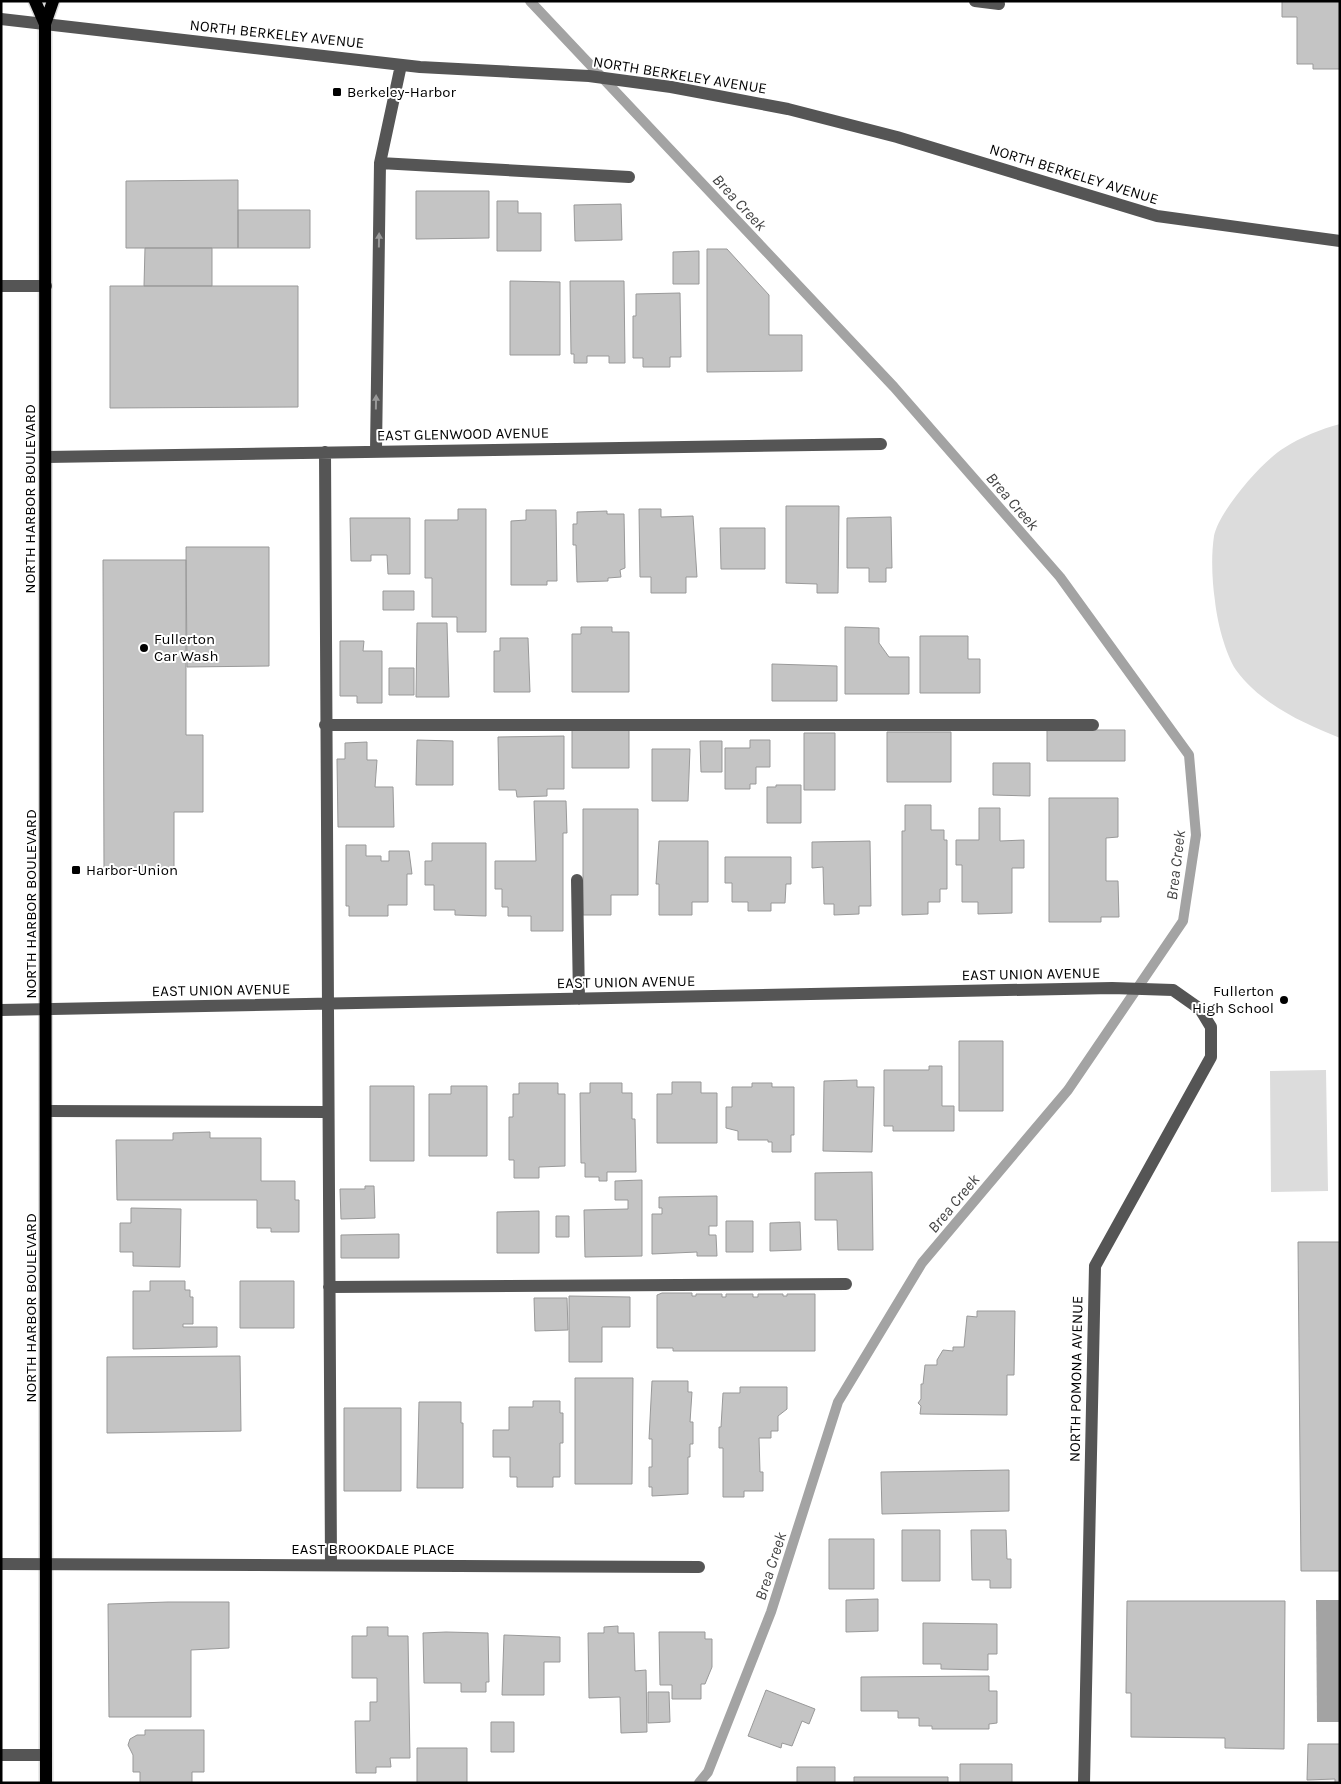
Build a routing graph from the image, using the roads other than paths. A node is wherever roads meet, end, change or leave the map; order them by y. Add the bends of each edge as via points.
1 (35, 1) edge
2 (53, 1) edge
3 (974, 1) edge
4 (999, 4) dead end
5 (1, 19) edge
6 (45, 24) junction
7 (401, 65) junction
8 (380, 163) junction
9 (628, 177) dead end
10 (1340, 241) edge
11 (1, 286) edge
12 (46, 286) junction
13 (881, 444) dead end
14 (376, 451) junction
15 (325, 452) junction
16 (46, 457) junction
17 (326, 725) junction
18 (1093, 725) dead end
19 (577, 880) dead end
20 (579, 999) junction
21 (327, 1004) junction
22 (1200, 1008) joint
23 (47, 1009) junction
24 (1, 1010) edge
25 (47, 1111) junction
26 (328, 1112) junction
27 (846, 1284) dead end
28 (329, 1287) junction
29 (1, 1564) edge
30 (47, 1564) junction
31 (331, 1565) junction
32 (699, 1567) dead end
33 (1, 1755) edge
34 (46, 1755) junction
35 (46, 1783) edge
36 (1084, 1783) edge

1 - 6 main road, NORTH HARBOR BOULEVARD
2 - 6 main road, NORTH HARBOR BOULEVARD
3 - 4 street
5 - 6 street, NORTH BERKELEY AVENUE
6 - 7 street, NORTH BERKELEY AVENUE
6 - 12 main road, NORTH HARBOR BOULEVARD
7 - 8 street
7 - 10 street, NORTH BERKELEY AVENUE via 589,76 671,87 788,109 897,137 1157,216
8 - 9 street
14 -> 8 street
11 - 12 street
12 - 16 main road, NORTH HARBOR BOULEVARD
13 - 14 street, EAST GLENWOOD AVENUE
14 - 15 street, EAST GLENWOOD AVENUE
15 - 16 street, EAST GLENWOOD AVENUE
15 - 17 street
16 - 23 main road, NORTH HARBOR BOULEVARD
17 - 18 street
17 - 21 street
19 - 20 street
20 - 21 street, EAST UNION AVENUE
20 - 22 street, EAST UNION AVENUE via 1112,988 1173,990
21 - 23 street, EAST UNION AVENUE
21 - 26 street
22 - 36 street, NORTH POMONA AVENUE via 1211,1026 1211,1057 1095,1266
23 - 24 street, EAST UNION AVENUE
23 - 25 main road, NORTH HARBOR BOULEVARD
25 - 26 street
25 - 30 main road, NORTH HARBOR BOULEVARD
26 - 28 street
27 - 28 street
28 - 31 street
29 - 30 street, EAST BROOKDALE PLACE
30 - 31 street, EAST BROOKDALE PLACE
30 - 34 main road, NORTH HARBOR BOULEVARD
31 - 32 street, EAST BROOKDALE PLACE
33 - 34 street
34 - 35 main road, NORTH HARBOR BOULEVARD

